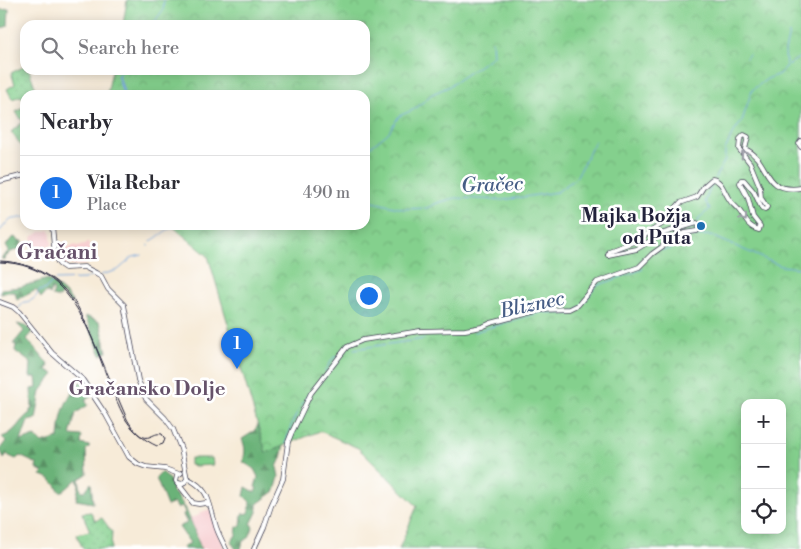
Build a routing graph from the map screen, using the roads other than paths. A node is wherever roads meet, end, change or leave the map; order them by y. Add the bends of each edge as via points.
1 (801, 141) edge
2 (801, 147) edge
3 (20, 176) edge
4 (0, 181) edge
5 (801, 188) edge
6 (52, 230) edge
7 (0, 302) edge
8 (172, 472) junction
9 (183, 475) junction
10 (177, 480) junction
11 (208, 498) junction
12 (205, 503) junction
13 (211, 506) junction
14 (226, 549) edge
15 (254, 549) edge

1 - 2 main road
3 - 4 main road
15 -> 5 main road via 283,479 292,432 311,393 347,348 363,340 465,330 541,310 570,310 597,282 639,268 677,236 699,230 697,224 661,234 637,249 608,255 609,251 632,244 662,224 680,203 695,198 710,180 715,179 746,223 759,230 741,180 751,188 762,209 767,207 750,163 739,149 744,135 748,138 745,149 755,154 769,177 785,189
6 - 9 main road via 55,257 59,264 65,268 86,267 101,276 125,307 138,380 146,399 172,426 181,449 185,467
7 - 8 main road via 19,312 52,353 80,377 106,415 129,458 146,467
8 - 9 main road
8 - 10 main road
9 - 10 main road
9 - 10 main road via 184,483
9 - 11 main road via 199,484
10 - 12 main road via 193,503
11 - 12 main road
11 - 13 main road
12 - 13 main road
13 - 14 main road via 216,528

